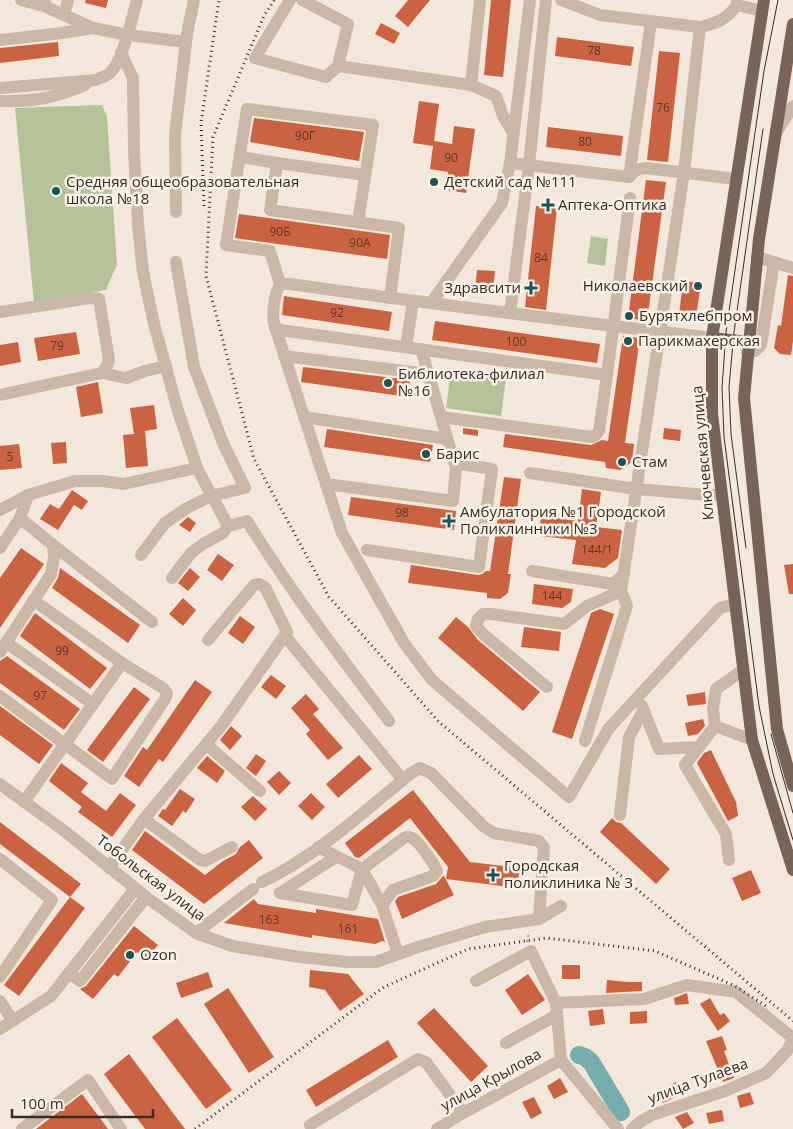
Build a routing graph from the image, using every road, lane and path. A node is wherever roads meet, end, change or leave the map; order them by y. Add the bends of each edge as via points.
1 (21, 0) edge
2 (68, 0) edge
3 (137, 0) edge
4 (194, 0) edge
5 (290, 0) edge
6 (302, 0) edge
7 (480, 0) edge
8 (530, 0) edge
9 (546, 0) edge
10 (561, 0) edge
11 (45, 3) edge
12 (737, 3) edge
13 (763, 6) edge
14 (64, 14) junction
15 (651, 22) junction
16 (793, 25) edge
17 (700, 27) junction
18 (94, 28) junction
19 (128, 35) junction
20 (0, 40) edge
21 (186, 42) junction
22 (121, 53) junction
23 (338, 66) junction
24 (96, 80) junction
25 (471, 84) junction
26 (0, 88) edge
27 (0, 101) edge
28 (793, 106) edge
29 (513, 133) junction
30 (776, 133) junction
31 (241, 157) junction
32 (277, 163) junction
33 (510, 163) junction
34 (529, 165) junction
35 (684, 172) junction
36 (366, 175) junction
37 (629, 177) junction
38 (736, 179) junction
39 (630, 198) dead end
40 (176, 212) dead end
41 (358, 222) junction
42 (757, 257) junction
43 (176, 262) dead end
44 (774, 262) junction
45 (793, 268) edge
46 (280, 284) junction
47 (390, 298) junction
48 (413, 301) junction
49 (431, 303) junction
50 (0, 312) edge
51 (510, 314) junction
52 (614, 327) junction
53 (274, 328) junction
54 (660, 332) junction
55 (712, 338) junction
56 (406, 347) junction
57 (748, 347) junction
58 (421, 349) junction
59 (284, 356) junction
60 (166, 366) junction
61 (102, 373) junction
62 (428, 374) junction
63 (607, 375) junction
64 (0, 395) edge
65 (441, 417) junction
66 (304, 418) junction
67 (448, 439) junction
68 (455, 463) junction
69 (197, 468) junction
70 (530, 473) dead end
71 (326, 484) junction
72 (636, 489) junction
73 (28, 495) junction
74 (722, 495) junction
75 (211, 496) junction
76 (0, 510) edge
77 (20, 518) junction
78 (228, 526) junction
79 (53, 545) junction
80 (0, 548) edge
81 (367, 550) dead end
82 (141, 555) dead end
83 (532, 571) dead end
84 (624, 574) junction
85 (172, 578) dead end
86 (621, 591) junction
87 (33, 600) junction
88 (735, 604) junction
89 (152, 622) dead end
90 (285, 636) junction
91 (208, 640) dead end
92 (3, 648) edge
93 (122, 663) junction
94 (743, 670) junction
95 (547, 687) dead end
96 (640, 694) junction
97 (0, 696) edge
98 (92, 704) junction
99 (643, 711) junction
100 (389, 721) dead end
101 (716, 726) junction
102 (752, 740) junction
103 (585, 741) dead end
104 (64, 743) junction
105 (207, 745) junction
106 (698, 747) junction
107 (403, 780) junction
108 (0, 784) edge
109 (793, 786) edge
110 (260, 791) dead end
111 (24, 802) junction
112 (620, 815) dead end
113 (144, 819) junction
114 (232, 847) dead end
115 (318, 848) junction
116 (336, 857) junction
117 (0, 860) edge
118 (729, 860) dead end
119 (109, 868) junction
120 (362, 869) junction
121 (793, 870) edge
122 (136, 889) junction
123 (146, 897) junction
124 (382, 905) junction
125 (561, 906) dead end
126 (534, 920) junction
127 (196, 933) junction
128 (528, 952) junction
129 (398, 954) junction
130 (69, 973) junction
131 (0, 977) edge
132 (476, 981) dead end
133 (0, 1001) edge
134 (556, 1009) junction
135 (13, 1021) junction
136 (0, 1029) edge
137 (793, 1038) edge
138 (506, 1043) dead end
139 (561, 1060) junction
140 (463, 1113) junction
141 (310, 1124) dead end
142 (22, 1129) edge
143 (121, 1129) edge
144 (437, 1129) edge
145 (617, 1129) edge
146 (632, 1129) edge

1 - 11 street
2 - 14 street
3 - 19 street
4 - 21 street
5 - 23 street via 255,58 326,77
6 - 23 street via 348,24
7 - 25 street
8 - 29 street
9 - 34 street
10 - 15 street via 600,15
11 - 14 street
12 - 13 street
12 - 17 street via 729,16
13 - 38 main road, Ключевская улица
14 - 18 street
15 - 17 street
15 - 37 street
16 - 30 main road
17 - 35 street
18 - 19 street
18 - 20 street
19 - 21 street
19 - 22 street
21 - 40 street via 175,135
22 - 24 street via 110,73
22 - 60 street via 133,78 134,151 143,272
23 - 25 street
24 - 26 street
24 - 27 street via 62,95 22,102
25 - 29 street via 496,96
28 - 30 street
29 - 33 street
30 - 42 main road
31 - 32 street
31 - 36 street via 248,109 373,125
31 - 46 street via 226,245 270,251
32 - 36 street
32 - 41 street via 270,210
33 - 34 street
33 - 49 street via 502,203
34 - 37 street
34 - 51 street
35 - 37 street via 646,168 636,170
35 - 38 street
35 - 54 street
36 - 41 street
38 - 55 main road, Ключевская улица
39 - 52 street
41 - 47 street via 399,228
42 - 44 street
42 - 57 main road
43 - 75 street via 194,367 223,443 245,488
44 - 45 street
44 - 57 street via 761,345 755,351
46 - 47 street
46 - 53 street
47 - 48 street
48 - 49 street
48 - 56 street
49 - 51 street
50 - 61 street via 99,299 109,360
51 - 52 street
52 - 54 street
52 - 63 street
53 - 56 street
53 - 59 street
54 - 55 street
54 - 72 street
55 - 57 main road
55 - 74 main road, Ключевская улица via 712,414
56 - 58 street
57 - 109 main road via 744,398 777,729
58 - 62 street
58 - 63 street
59 - 62 street
59 - 66 street
60 - 61 street via 126,378
60 - 69 street
61 - 64 street
62 - 65 street
63 - 65 street via 599,431 592,437
65 - 67 street
66 - 67 street
66 - 71 street
67 - 68 street
68 - 71 street via 453,502
68 - 81 street via 492,469 479,567
69 - 73 street via 122,484 75,481
69 - 75 street
70 - 72 street
71 - 96 street via 342,533 404,643 432,680 569,797 609,728
72 - 74 street
72 - 84 street
73 - 76 street
73 - 77 street
74 - 88 main road, Ключевская улица
75 - 78 street
75 - 82 street via 165,523
77 - 79 street
77 - 80 street
78 - 85 street via 223,533 190,554
78 - 100 street via 247,521 327,640
79 - 87 street via 51,574
79 - 89 street
83 - 84 street via 613,584
84 - 86 street
86 - 95 street via 587,606 564,624 491,614 483,614 478,620 476,626 483,634
86 - 103 street via 627,606
87 - 92 street
87 - 93 street
88 - 94 main road, Ключевская улица
88 - 96 street via 720,608
90 - 91 street via 288,632 286,626 265,587 260,584 254,585
90 - 105 street
90 - 107 street
92 - 98 street
93 - 98 street
93 - 104 street via 167,693 112,779
94 - 101 street via 716,690 713,709
94 - 102 main road, Ключевская улица
96 - 99 street
97 - 104 street
98 - 104 street
99 - 106 street via 660,749
99 - 112 street via 629,737
101 - 102 street
101 - 106 street
102 - 121 main road, Ключевская улица
104 - 111 street
105 - 110 street
105 - 113 street
106 - 118 street via 685,765 726,834
107 - 115 street
107 - 126 street via 420,768 431,773 483,826 494,833 539,841 544,847
108 - 111 street, Тобольская улица
111 - 119 street, Тобольская улица
113 - 114 street via 200,860 209,860
113 - 119 street
115 - 116 street
115 - 127 street via 258,886
116 - 120 street
116 - 120 street via 280,893 352,905
117 - 131 street via 52,900
119 - 122 street, Тобольская улица
120 - 124 street
120 - 124 street via 408,837 414,839 435,866 437,871 433,876 393,890
122 - 123 street, Тобольская улица
122 - 130 street
123 - 127 street, Тобольская улица
123 - 130 street via 80,981
124 - 129 street
125 - 126 street, Тобольская улица
126 - 128 path via 525,947
126 - 129 street, Тобольская улица via 485,927
127 - 129 street, Тобольская улица via 232,946 348,962 376,962
128 - 132 street
128 - 134 street
130 - 135 street via 51,996
133 - 135 street
134 - 137 street via 644,999 686,985 736,992
134 - 138 street
134 - 139 street
135 - 136 street
137 - 146 street, улица Тулаева via 787,1051 766,1073 725,1092 652,1114
139 - 140 street, улица Крылова
139 - 145 street
140 - 141 street via 426,1062 418,1059
140 - 144 street, улица Крылова
142 - 143 street via 88,1080

